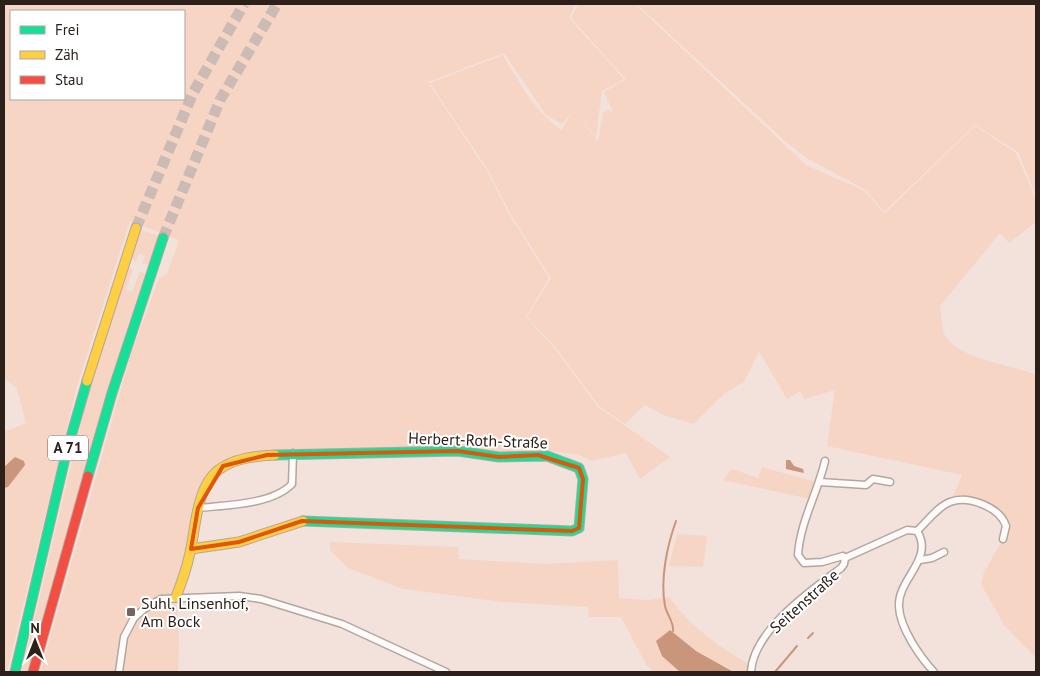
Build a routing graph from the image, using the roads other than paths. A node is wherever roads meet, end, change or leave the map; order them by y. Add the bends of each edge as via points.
1 (136, 228) tunnel mouth
2 (164, 238) tunnel mouth
3 (292, 453) junction
4 (825, 461) dead end
5 (820, 482) junction
6 (890, 482) dead end
7 (198, 508) junction
8 (917, 531) junction
9 (1003, 538) dead end
10 (191, 549) junction
11 (944, 552) dead end
12 (845, 558) junction
13 (920, 560) junction
14 (176, 597) junction
15 (16, 672) edge
16 (33, 672) edge
17 (119, 672) edge
18 (446, 672) edge
19 (751, 672) edge
20 (934, 672) edge

1 - 15 main road, A 71 via 98,340 66,454
2 - 16 main road, A 71 via 112,393
3 - 7 main road, Herbert-Roth-Straße via 267,455 224,466 208,486
3 - 7 street via 292,484 286,490 242,504
3 - 10 main road, Herbert-Roth-Straße via 458,451 499,457 548,456 579,468 582,473 579,528 572,531 302,521 238,542
4 - 5 street, Seitenstraße
5 - 6 street via 866,485 873,479
5 - 12 street, Seitenstraße via 802,531 798,555 801,561 809,563
7 - 10 main road, Herbert-Roth-Straße
8 - 9 street via 948,503 970,501 994,510 1004,519
8 - 12 street, Seitenstraße via 894,534
8 - 13 street via 921,537
10 - 14 main road, Herbert-Roth-Straße
11 - 13 street
12 - 19 street, Seitenstraße via 841,568 770,630 758,647
13 - 20 street via 905,583 899,608 905,627
14 - 17 street via 161,599 134,618 124,637
14 - 18 street via 261,599 342,624

